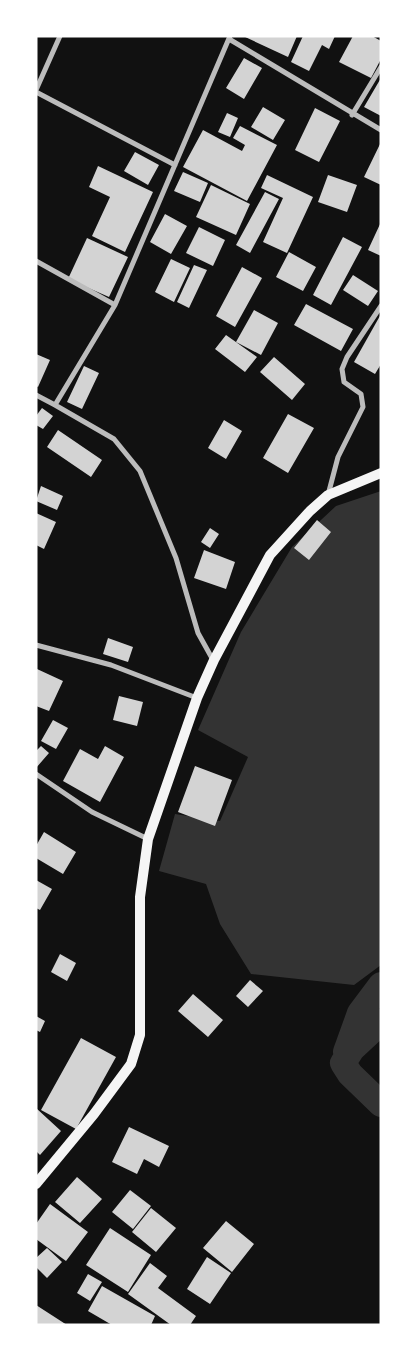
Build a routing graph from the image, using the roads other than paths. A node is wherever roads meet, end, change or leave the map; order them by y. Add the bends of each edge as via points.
1 (60, 36) edge
2 (229, 37) edge
3 (381, 67) edge
4 (36, 91) edge
5 (352, 115) junction
6 (381, 130) edge
7 (175, 165) junction
8 (36, 261) edge
9 (116, 305) junction
10 (381, 306) edge
11 (36, 394) edge
12 (55, 404) junction
13 (381, 473) edge
14 (328, 495) junction
15 (36, 645) edge
16 (214, 660) junction
17 (197, 698) junction
18 (36, 774) edge
19 (148, 839) junction
20 (36, 1184) edge

1 - 4 street
2 - 5 street
2 - 7 street
3 - 5 street
4 - 7 street
5 - 6 street
7 - 9 street
8 - 9 street
9 - 12 street
10 - 14 street via 346,357 342,369 344,382 361,394 363,406 338,457
11 - 12 street
12 - 16 street via 114,439 140,472 176,558 198,633
13 - 14 main road
14 - 16 main road via 270,555
15 - 17 street via 111,665
16 - 17 main road
17 - 19 main road
18 - 19 street via 92,812
19 - 20 main road via 140,897 140,1035 131,1064

